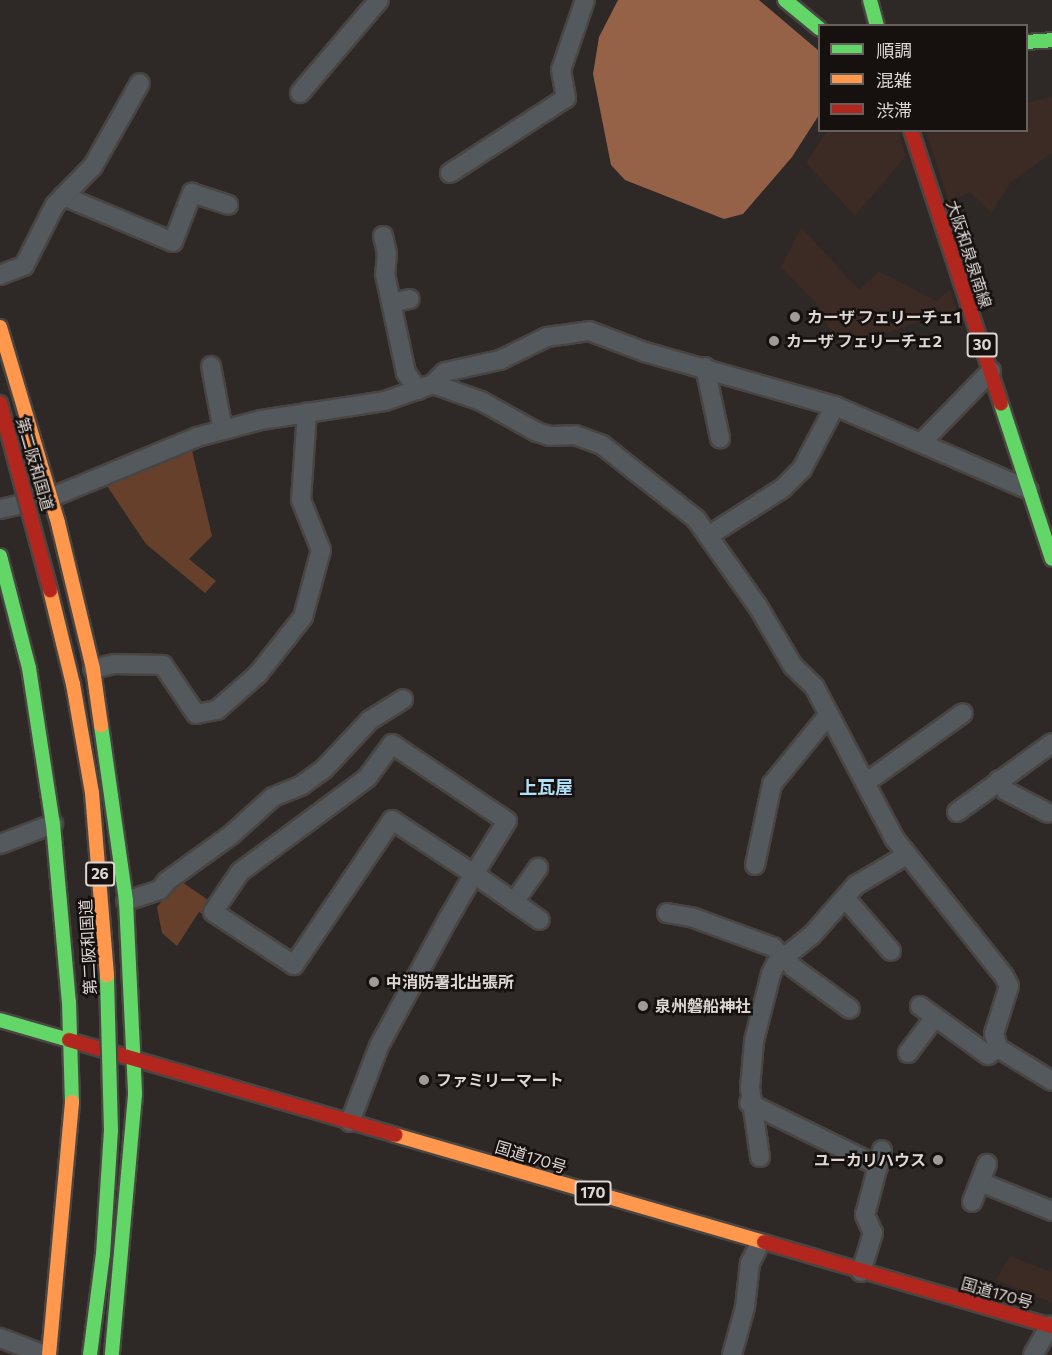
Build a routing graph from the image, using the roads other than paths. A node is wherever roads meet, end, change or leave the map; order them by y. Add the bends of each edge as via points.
1 (379, 0) edge
2 (585, 0) edge
3 (785, 0) edge
4 (870, 0) edge
5 (877, 24) edge
6 (818, 28) edge
7 (1052, 40) edge
8 (1028, 42) edge
9 (140, 83) dead end
10 (300, 93) dead end
11 (912, 132) edge
12 (450, 173) dead end
13 (63, 196) junction
14 (228, 205) dead end
15 (383, 236) dead end
16 (0, 275) edge
17 (410, 299) dead end
18 (391, 303) junction
19 (0, 327) edge
20 (211, 366) dead end
21 (705, 367) junction
22 (991, 371) junction
23 (425, 387) junction
24 (0, 403) edge
25 (835, 406) junction
26 (307, 412) junction
27 (223, 430) junction
28 (720, 438) dead end
29 (922, 442) junction
30 (1029, 490) junction
31 (50, 498) junction
32 (3, 500) edge
33 (15, 526) dead end
34 (708, 536) junction
35 (0, 556) edge
36 (1052, 559) edge
37 (93, 669) junction
38 (403, 699) dead end
39 (963, 713) dead end
40 (829, 714) junction
41 (1052, 743) edge
42 (999, 780) junction
43 (865, 783) junction
44 (957, 812) dead end
45 (1048, 813) dead end
46 (53, 824) junction
47 (0, 844) edge
48 (908, 855) junction
49 (755, 865) dead end
50 (538, 868) dead end
51 (474, 874) junction
52 (845, 898) junction
53 (126, 901) junction
54 (514, 902) junction
55 (667, 913) dead end
56 (540, 920) dead end
57 (891, 951) dead end
58 (783, 957) junction
59 (850, 1009) dead end
60 (0, 1020) edge
61 (90, 1032) dead end
62 (69, 1040) junction
63 (998, 1048) junction
64 (908, 1053) dead end
65 (135, 1059) junction
66 (90, 1066) dead end
67 (1052, 1081) edge
68 (749, 1103) junction
69 (350, 1122) junction
70 (760, 1157) dead end
71 (987, 1164) dead end
72 (980, 1182) junction
73 (972, 1202) dead end
74 (1050, 1205) edge
75 (760, 1243) junction
76 (861, 1272) junction
77 (1051, 1325) edge
78 (0, 1338) edge
79 (47, 1355) edge
80 (90, 1355) edge
81 (112, 1355) edge
82 (732, 1355) edge
83 (1034, 1355) edge

1 - 10 street
2 - 12 street via 561,70 566,98
3 - 6 main road
4 - 5 main road
7 - 8 main road
9 - 13 street via 93,166
11 - 22 main road, 大阪和泉泉南線 / 30
13 - 14 street via 173,242 192,193
13 - 16 street via 24,266
15 - 18 street
17 - 18 street
18 - 23 street via 406,374
19 - 31 main road, 26
20 - 27 street
21 - 23 street via 645,352 589,331 568,331 500,360 445,372
21 - 25 street
21 - 28 street
22 - 29 street
22 - 30 main road, 大阪和泉泉南線 / 30
23 - 26 street via 385,401
23 - 34 street via 481,401 537,432 575,435 602,445 672,497
24 - 80 main road, 第二阪和国道 / 26, bridge via 24,482 73,684 92,794 105,918 111,1131 103,1254
25 - 29 street
25 - 34 street via 802,469 783,488
26 - 27 street
26 - 37 street via 301,500 321,550 303,617 258,674 217,710 196,714 164,664 114,664
27 - 31 street
29 - 30 street via 954,460
30 - 36 main road, 大阪和泉泉南線 / 30
31 - 32 street
31 - 37 main road, 26
32 - 33 main road
34 - 40 street via 757,604 793,666 814,686
35 - 46 main road via 29,668
37 - 53 main road, 26
38 - 53 street via 370,720 324,769 302,785 273,797 231,836 167,880 160,890
39 - 43 street
40 - 43 street
40 - 49 street via 772,784
41 - 42 street
42 - 44 street
42 - 45 street via 1006,791
43 - 48 street via 894,838
46 - 47 street
46 - 62 main road
48 - 52 street via 856,885
48 - 63 street via 1009,986 994,1034
50 - 54 street
51 - 51 street via 507,821 392,744 368,778 240,872 213,912 294,965 392,820
51 - 54 street
51 - 69 street via 379,1046
52 - 57 street
52 - 58 street via 812,935
53 - 65 main road, 26
54 - 56 street
55 - 58 street via 694,918 773,947
58 - 59 street
58 - 68 street via 771,974 761,1007
60 - 62 main road, 国道170号
61 - 66 main road
62 - 65 main road, 国道170号 / 170
62 - 79 main road via 73,1094
63 - 64 street via 988,1055 927,1011
63 - 67 street
65 - 69 main road, 国道170号 / 170
65 - 81 main road, 26 via 126,1218
68 - 70 street
68 - 76 street via 798,1135 880,1158 865,1215 873,1233
69 - 75 main road, 国道170号 / 170
71 - 72 street
72 - 73 street
72 - 74 street
75 - 76 main road, 国道170号 / 170
75 - 82 street via 750,1263 745,1306
76 - 77 main road, 国道170号 / 170
77 - 83 street
78 - 79 street

